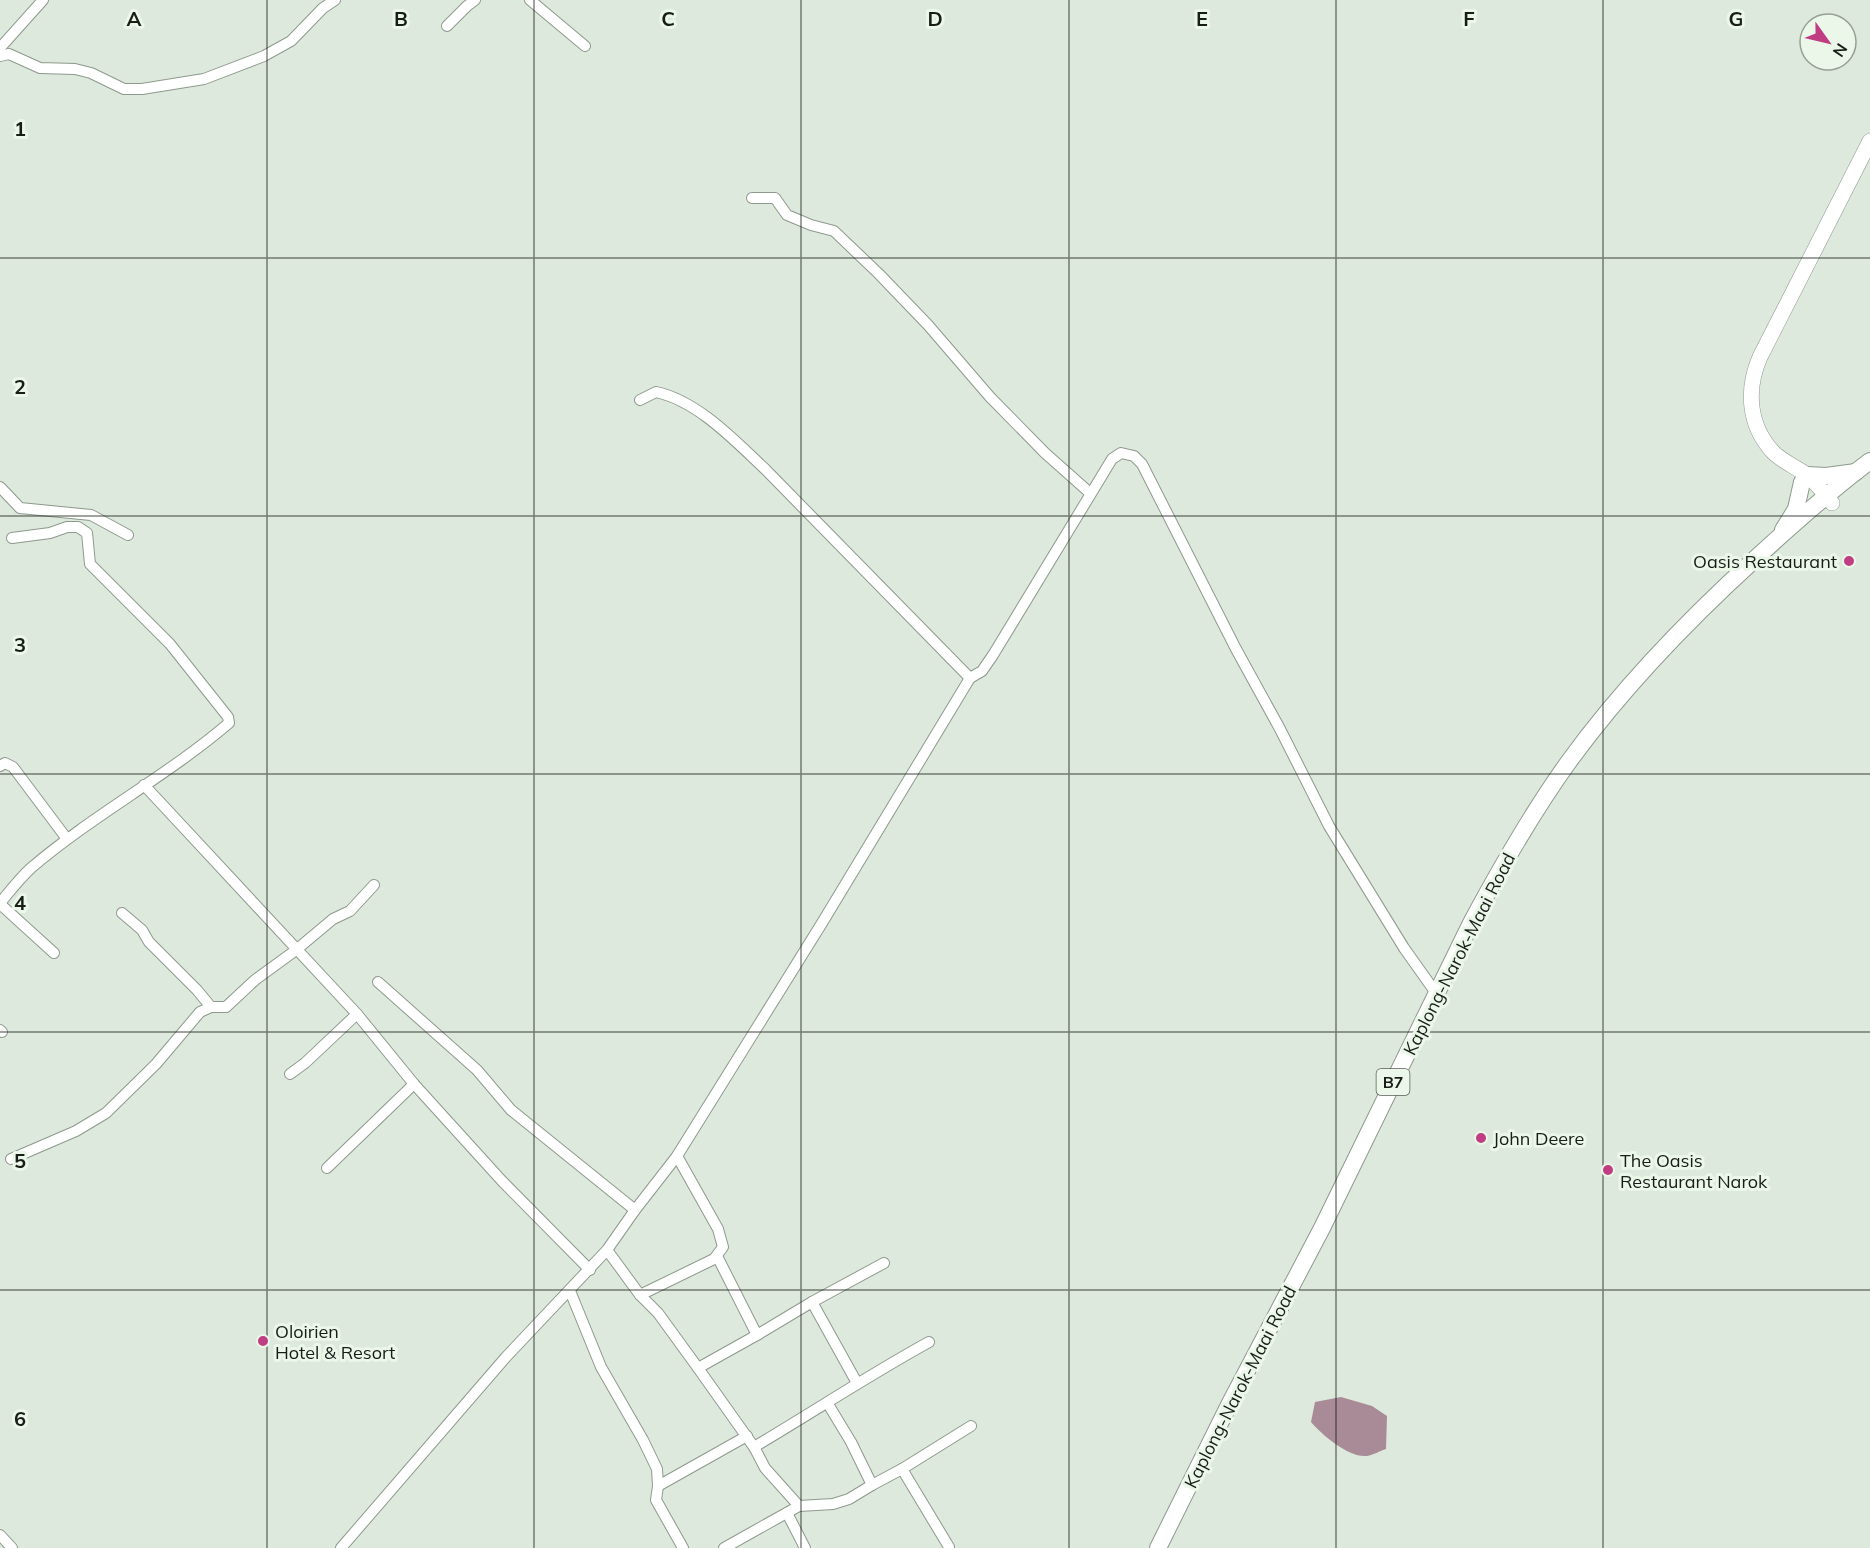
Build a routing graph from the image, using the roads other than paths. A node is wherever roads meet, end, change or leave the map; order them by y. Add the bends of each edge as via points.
1 (43, 0) edge
2 (335, 0) edge
3 (476, 0) edge
4 (530, 0) edge
5 (447, 26) dead end
6 (585, 46) dead end
7 (0, 48) edge
8 (0, 56) edge
9 (1870, 141) edge
10 (752, 198) dead end
11 (640, 400) dead end
12 (1870, 461) edge
13 (1863, 472) edge
14 (1801, 475) junction
15 (0, 487) edge
16 (1090, 493) junction
17 (1826, 502) junction
18 (128, 535) dead end
19 (12, 538) dead end
20 (1778, 539) junction
21 (1669, 641) junction
22 (970, 678) junction
23 (0, 766) edge
24 (144, 785) junction
25 (67, 839) junction
26 (374, 885) dead end
27 (0, 903) edge
28 (122, 913) dead end
29 (296, 950) junction
30 (54, 953) dead end
31 (378, 982) dead end
32 (1436, 993) junction
33 (211, 1007) junction
34 (357, 1014) junction
35 (290, 1074) dead end
36 (414, 1084) junction
37 (676, 1156) junction
38 (11, 1159) dead end
39 (327, 1168) dead end
40 (635, 1210) junction
41 (608, 1250) junction
42 (717, 1256) junction
43 (884, 1263) dead end
44 (590, 1270) junction
45 (570, 1291) junction
46 (640, 1295) junction
47 (812, 1302) junction
48 (757, 1335) junction
49 (929, 1342) dead end
50 (698, 1368) junction
51 (857, 1383) junction
52 (828, 1404) junction
53 (971, 1426) dead end
54 (747, 1436) junction
55 (754, 1447) junction
56 (902, 1469) junction
57 (872, 1485) junction
58 (658, 1486) junction
59 (799, 1506) junction
60 (787, 1513) junction
61 (0, 1535) edge
62 (949, 1547) edge
63 (12, 1548) edge
64 (341, 1548) edge
65 (683, 1548) edge
66 (724, 1548) edge
67 (805, 1548) edge
68 (1158, 1548) edge

1 - 7 street
2 - 8 street via 291,41 204,79 124,89 92,73 40,68 9,54
3 - 5 street
4 - 6 street
9 - 14 main road via 1752,378 1751,408 1761,436 1772,451
10 - 16 street via 775,198 788,215 834,231 928,325 990,397
11 - 22 street via 656,392 680,400 732,438
12 - 13 main road, Kaplong-Narok-Maai Road / B7
13 - 14 main road
13 - 17 main road, Kaplong-Narok-Maai Road / B7
14 - 17 main road
14 - 20 main road via 1796,509
15 - 18 street via 20,508 91,516
16 - 22 street via 990,661
16 - 32 street via 1121,453 1142,464 1329,826
17 - 20 main road, Kaplong-Narok-Maai Road / B7
17 - 21 main road, Kaplong-Narok-Maai Road / B7 via 1692,630
19 - 24 street via 67,527 78,527 87,533 90,564 170,644 228,717 229,723 211,738
20 - 21 main road, Kaplong-Narok-Maai Road / B7
21 - 32 main road, Kaplong-Narok-Maai Road / B7 via 1590,733 1547,793 1491,885
22 - 37 street
23 - 25 street via 5,763 13,767
24 - 25 street
24 - 29 street
25 - 27 street via 29,870
26 - 29 street via 350,911 333,919
27 - 30 street
28 - 33 street
29 - 33 street via 226,1007
29 - 34 street
31 - 40 street via 477,1071 511,1110
32 - 68 main road, Kaplong-Narok-Maai Road / B7 via 1327,1219
33 - 38 street via 200,1012 156,1065 106,1113 76,1131
34 - 35 street
34 - 36 street
36 - 39 street
36 - 44 street
37 - 40 street
37 - 42 street via 722,1239 723,1247
40 - 41 street
41 - 44 street
41 - 46 street
42 - 46 street
42 - 48 street
43 - 47 street
44 - 45 street
45 - 58 street via 601,1367 657,1469
45 - 64 street via 506,1358
46 - 50 street
47 - 48 street
47 - 51 street
48 - 50 street
49 - 51 street
50 - 54 street
51 - 52 street
52 - 55 street
52 - 57 street
53 - 56 street
54 - 55 street
54 - 58 street
55 - 59 street via 765,1468
56 - 57 street
56 - 62 street
57 - 59 street via 842,1502
58 - 65 street via 659,1507
59 - 60 street
60 - 66 street
60 - 67 street
61 - 63 street

